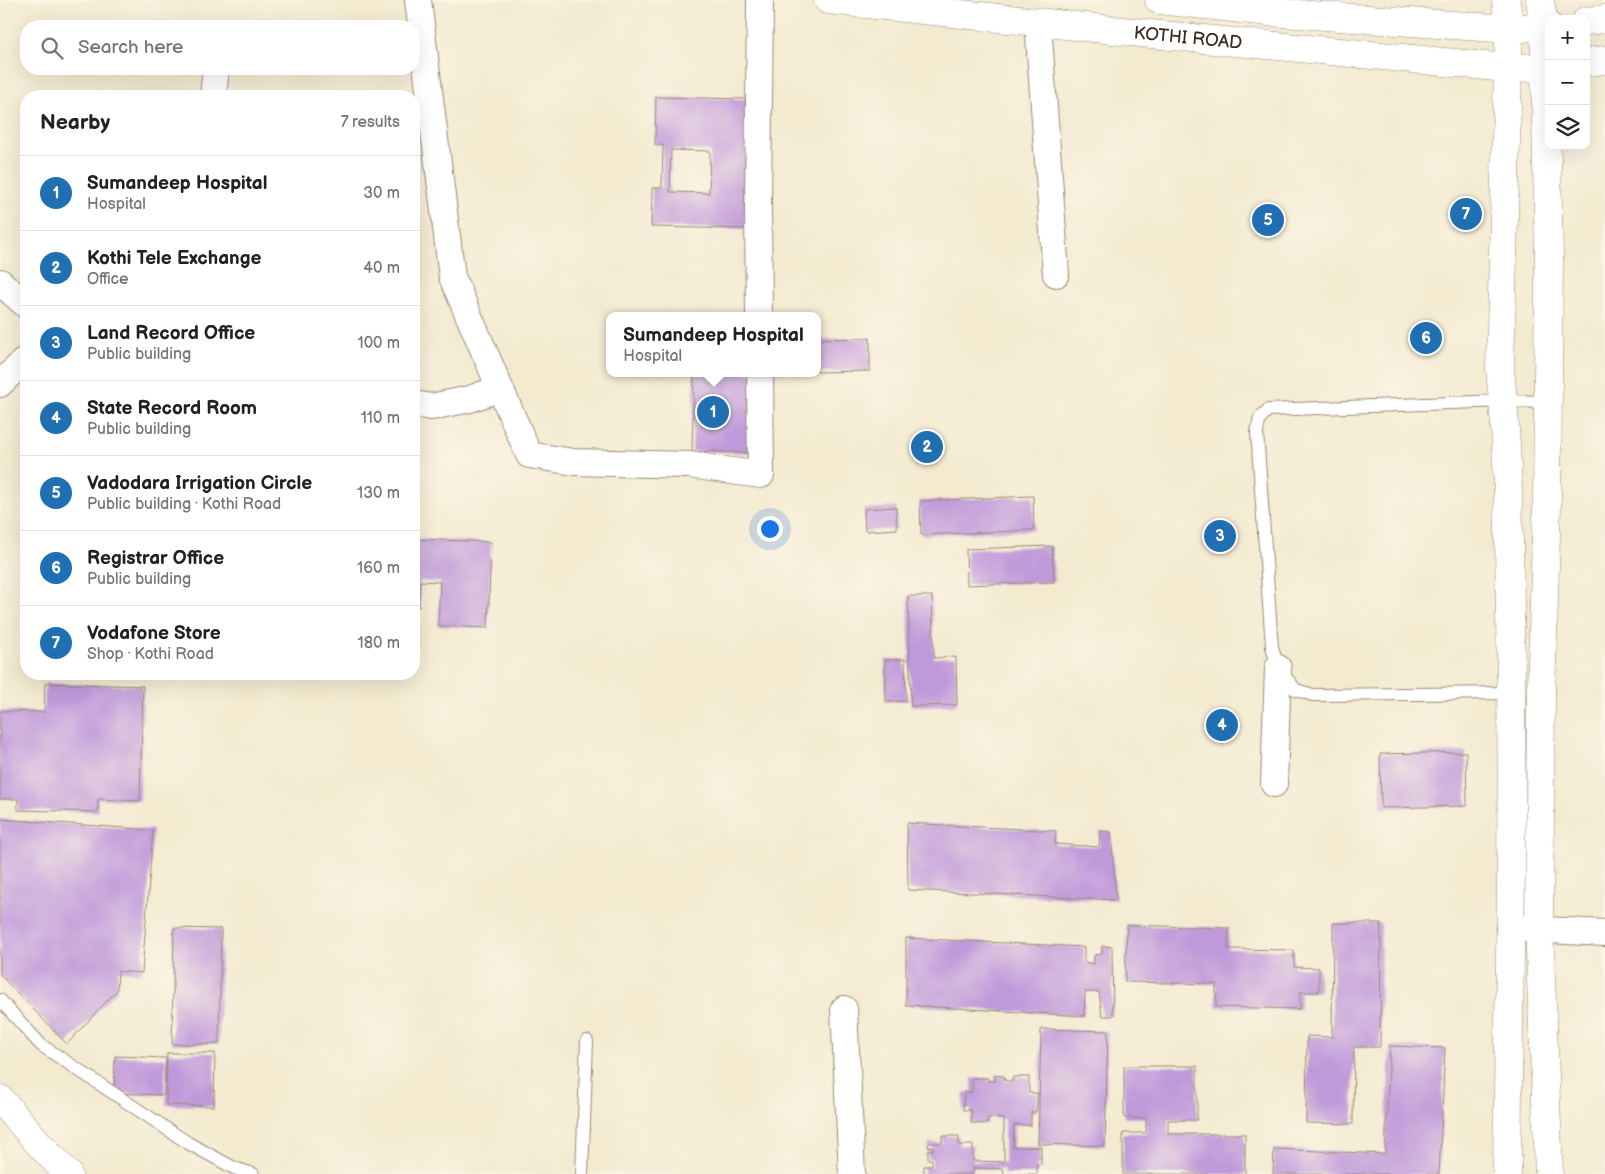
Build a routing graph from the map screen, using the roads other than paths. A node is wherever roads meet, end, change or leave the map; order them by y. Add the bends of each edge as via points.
1 (418, 0) edge
2 (760, 0) edge
3 (828, 0) edge
4 (1159, 0) edge
5 (1506, 0) edge
6 (1540, 0) edge
7 (1269, 6) edge
8 (1605, 19) edge
9 (1590, 21) edge
10 (1545, 22) edge
11 (1038, 23) junction
12 (1545, 26) edge
13 (1509, 29) junction
14 (1605, 60) edge
15 (1590, 62) edge
16 (1545, 67) edge
17 (1507, 68) junction
18 (215, 75) edge
19 (214, 90) edge
20 (1547, 105) edge
21 (1056, 274) dead end
22 (0, 282) edge
23 (20, 300) edge
24 (759, 312) edge
25 (20, 365) edge
26 (760, 377) edge
27 (0, 384) edge
28 (500, 388) junction
29 (1503, 401) junction
30 (1548, 402) junction
31 (420, 405) edge
32 (1278, 668) junction
33 (1512, 693) junction
34 (1274, 784) dead end
35 (1510, 928) junction
36 (1539, 929) junction
37 (1605, 933) edge
38 (0, 1000) edge
39 (844, 1008) dead end
40 (587, 1041) dead end
41 (0, 1099) edge
42 (68, 1174) edge
43 (253, 1174) edge
44 (582, 1174) edge
45 (852, 1174) edge
46 (1507, 1174) edge
47 (1549, 1174) edge

1 - 28 street via 452,277
2 - 24 street
3 - 11 main road, KOTHI ROAD
4 - 7 main road, KOTHI ROAD
5 - 13 main road
6 - 10 main road
7 - 13 main road, KOTHI ROAD
8 - 9 main road
11 - 17 main road, KOTHI ROAD
11 - 21 street
12 - 13 main road, KOTHI ROAD
13 - 17 main road
14 - 15 main road
16 - 17 main road, KOTHI ROAD
17 - 29 main road via 1500,369
18 - 19 street
20 - 30 main road
22 - 23 street
25 - 27 street
26 - 28 street via 761,475 689,465 574,462 529,455
28 - 31 street via 470,399 431,407
29 - 30 lane
29 - 32 lane via 1268,410 1260,418 1257,432 1271,637
29 - 33 main road
30 - 36 main road via 1540,694
32 - 33 lane via 1296,690 1313,695
32 - 34 street
33 - 35 main road
35 - 36 street
35 - 46 main road
36 - 37 street
36 - 47 main road
38 - 43 lane via 42,1045 188,1143 234,1168
39 - 45 street
40 - 44 lane
41 - 42 main road

